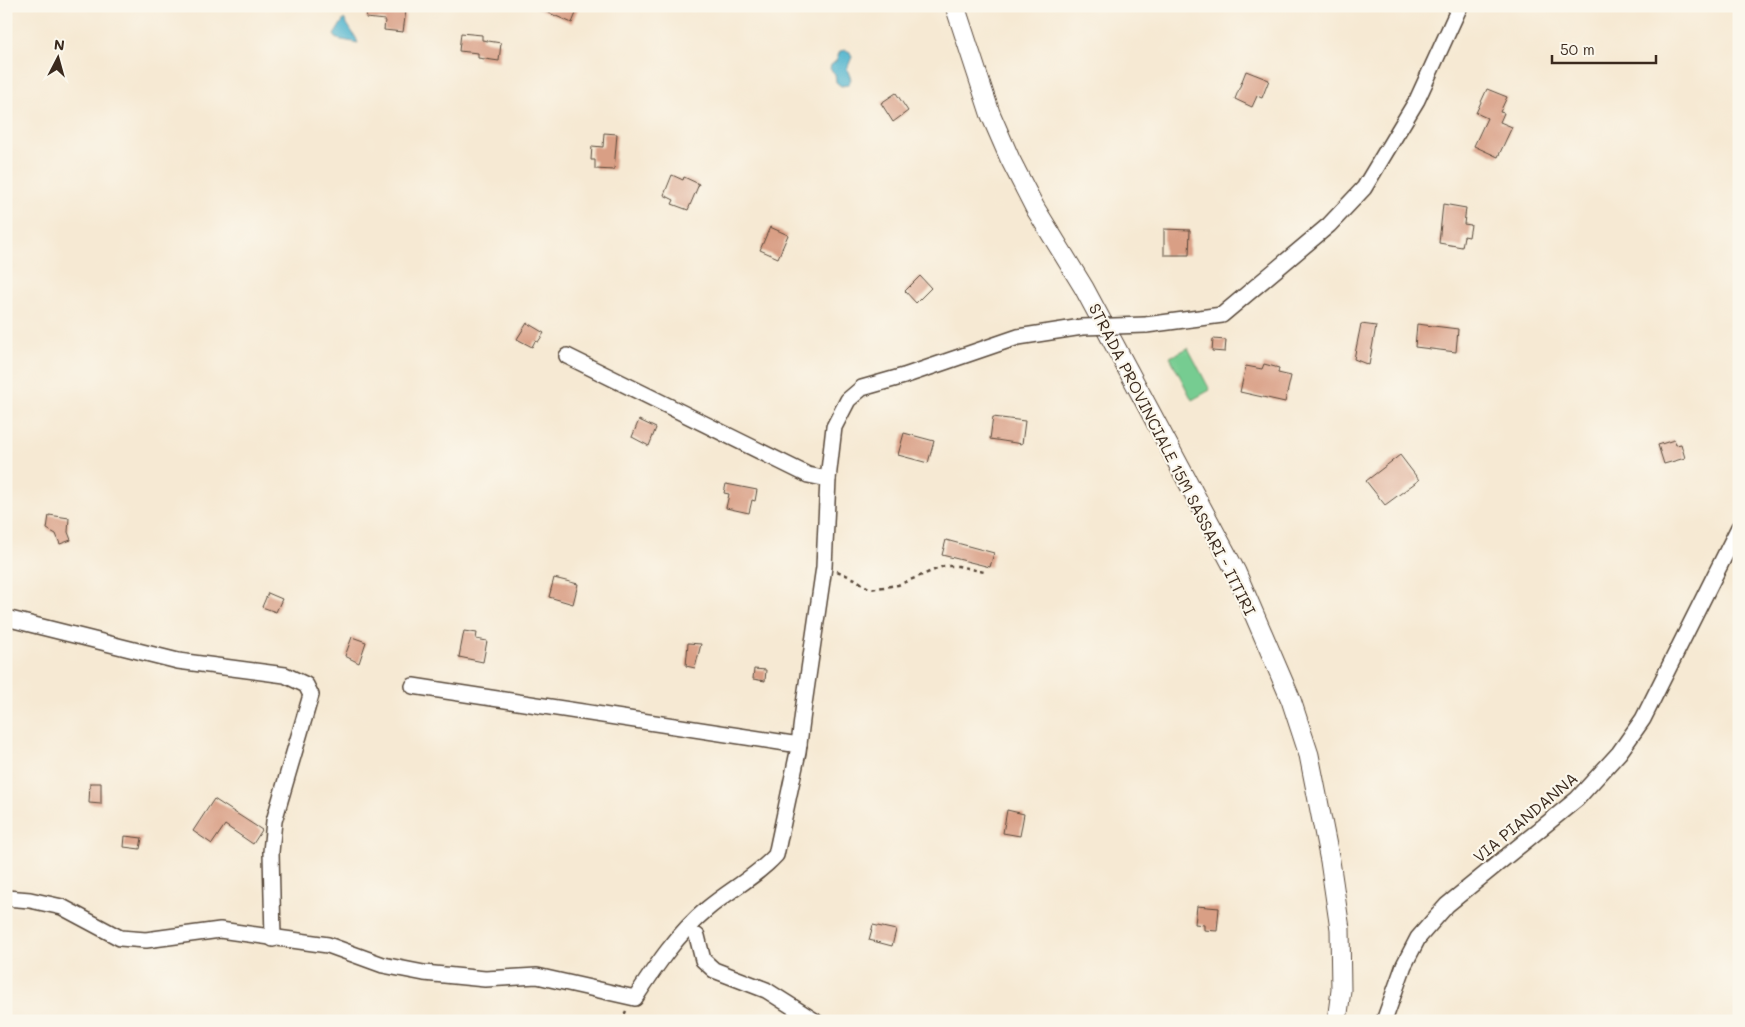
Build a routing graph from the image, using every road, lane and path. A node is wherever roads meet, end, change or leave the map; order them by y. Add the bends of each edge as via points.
1 (955, 6) edge
2 (1460, 6) edge
3 (567, 356) dead end
4 (828, 479) junction
5 (1739, 527) edge
6 (824, 567) junction
7 (984, 572) dead end
8 (6, 618) edge
9 (413, 686) dead end
10 (799, 744) junction
11 (6, 898) edge
12 (697, 936) dead end
13 (273, 939) junction
14 (816, 1021) edge
15 (1337, 1021) edge
16 (1384, 1021) edge

1 - 15 main road, STRADA PROVINCIALE 15M SASSARI - ITTIRI via 990,113 1010,158 1035,208 1084,288 1236,572 1291,700 1309,755 1339,919
2 - 4 street, bridge via 1417,100 1364,188 1329,225 1222,315 1146,325 1082,327 1018,337 862,388 848,400 834,427
3 - 4 street via 808,475
4 - 6 street
5 - 16 street, VIA PIANDANNA via 1643,719 1619,753 1577,799 1447,905 1418,938 1404,965
6 - 7 path via 845,574 870,589 898,585 944,566
6 - 10 street
8 - 13 street via 178,661 285,675 306,685 311,695 274,821 271,852
9 - 10 street
10 - 13 street via 776,855 764,868 707,908 690,925 635,998 537,976 485,979 424,973 383,965 328,945
11 - 13 street via 62,907 120,938 146,940 220,930
12 - 14 street via 703,960 714,970 766,990

